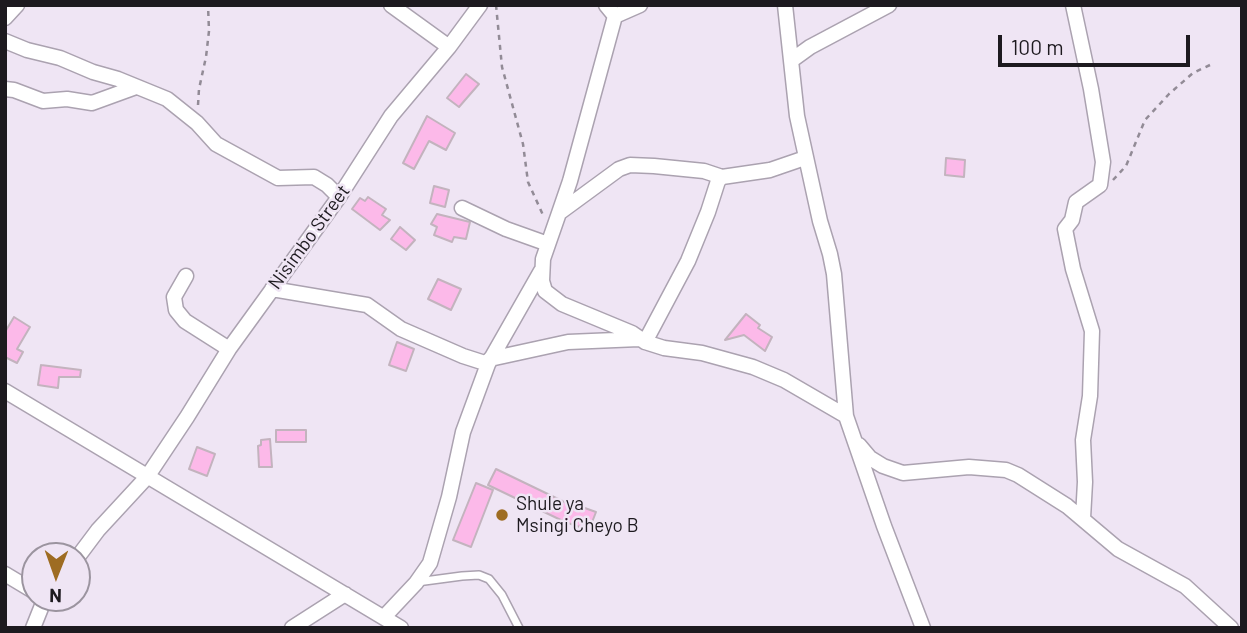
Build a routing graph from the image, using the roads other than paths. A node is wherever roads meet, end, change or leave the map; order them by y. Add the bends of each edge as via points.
1 (17, 5) edge
2 (391, 5) edge
3 (480, 5) edge
4 (640, 5) edge
5 (785, 5) edge
6 (889, 5) edge
7 (1073, 5) edge
8 (611, 11) edge
9 (5, 18) edge
10 (5, 41) edge
11 (449, 47) junction
12 (792, 60) junction
13 (136, 87) junction
14 (5, 89) edge
15 (805, 158) junction
16 (722, 177) junction
17 (339, 197) junction
18 (462, 208) dead end
19 (559, 213) junction
20 (551, 237) junction
21 (541, 271) junction
22 (186, 276) dead end
23 (271, 289) junction
24 (643, 341) junction
25 (229, 349) junction
26 (489, 361) junction
27 (5, 391) edge
28 (846, 416) junction
29 (854, 439) junction
30 (147, 477) junction
31 (1083, 518) junction
32 (88, 542) edge
33 (5, 574) edge
34 (416, 583) junction
35 (21, 584) edge
36 (345, 594) junction
37 (394, 624) edge
38 (292, 628) edge
39 (519, 628) edge
40 (923, 628) edge
41 (1231, 628) edge

1 - 9 street
2 - 11 street
3 - 11 street, Nisimbo Street
4 - 8 street
5 - 12 street
6 - 12 street
7 - 31 street via 1103,162 1100,185 1076,202 1065,229 1092,331 1083,440
8 - 19 street
10 - 13 street
11 - 17 street, Nisimbo Street via 391,116
12 - 15 street
13 - 14 street via 92,103 43,101
13 - 17 street via 167,99 216,144 278,178 314,177
15 - 16 street via 770,170
15 - 28 street via 834,274
16 - 19 street via 704,170 630,165
16 - 24 street via 688,261
17 - 23 street, Nisimbo Street
18 - 20 street via 506,229
19 - 20 street
20 - 21 street
21 - 24 street via 550,297
21 - 26 street
22 - 25 street via 174,297 176,310
23 - 25 street, Nisimbo Street
23 - 26 street via 367,305 409,333 463,356
24 - 26 street via 568,342
24 - 28 street via 753,367
25 - 30 street, Nisimbo Street
26 - 34 street via 463,432 438,541
27 - 30 street
28 - 29 street
29 - 31 street via 877,462 903,473 969,467 1006,470
29 - 40 street
30 - 32 street, Nisimbo Street
30 - 36 street
31 - 41 street via 1118,549 1185,586
33 - 35 street
34 - 37 street
34 - 39 lane via 471,575 489,579
36 - 37 street
36 - 38 street

